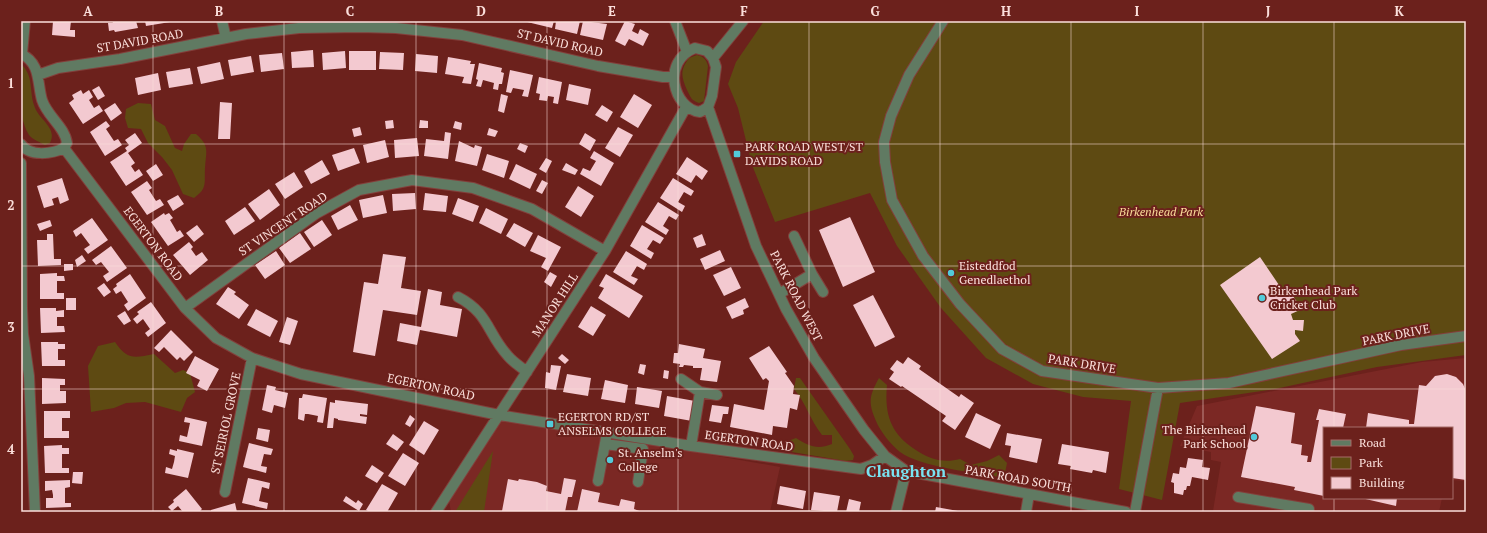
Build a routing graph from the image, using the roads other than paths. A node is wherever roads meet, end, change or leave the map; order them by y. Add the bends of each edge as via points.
1 (25, 21) edge
2 (222, 21) edge
3 (675, 21) edge
4 (743, 21) edge
5 (943, 21) edge
6 (424, 26) edge
7 (226, 38) junction
8 (686, 52) junction
9 (21, 54) edge
10 (713, 58) junction
11 (38, 75) junction
12 (673, 77) junction
13 (686, 107) junction
14 (708, 107) junction
15 (22, 146) edge
16 (64, 148) junction
17 (21, 159) edge
18 (21, 163) edge
19 (794, 236) dead end
20 (605, 251) junction
21 (812, 274) junction
22 (823, 292) dead end
23 (779, 294) junction
24 (458, 298) dead end
25 (22, 308) edge
26 (185, 308) junction
27 (1466, 336) edge
28 (252, 358) junction
29 (527, 372) junction
30 (681, 379) dead end
31 (1158, 388) junction
32 (700, 392) junction
33 (717, 395) dead end
34 (499, 415) junction
35 (607, 432) junction
36 (605, 444) junction
37 (691, 446) junction
38 (885, 456) junction
39 (906, 471) junction
40 (598, 481) dead end
41 (638, 482) dead end
42 (225, 492) dead end
43 (1030, 494) junction
44 (1238, 497) dead end
45 (36, 512) edge
46 (436, 512) edge
47 (896, 512) edge
48 (1026, 512) edge
49 (1126, 512) edge
50 (1135, 512) edge
51 (1308, 512) edge

1 - 9 street
2 - 7 street
3 - 8 street
4 - 10 street
5 - 31 street, PARK DRIVE via 909,75 891,116 884,142 892,200 923,256 960,304 1002,349 1016,357 1042,371
6 - 7 street, ST DAVID ROAD via 291,29
6 - 12 street, ST DAVID ROAD via 598,66
7 - 11 street, ST DAVID ROAD via 120,59 58,68
8 - 10 street via 695,48 707,51
8 - 12 street via 675,66
9 - 11 street via 32,61
10 - 14 street via 716,67
11 - 16 street via 42,100 66,138
12 - 13 street
13 - 14 street via 700,112
13 - 20 street, MANOR HILL
14 - 23 street, PARK ROAD WEST via 754,239
15 - 16 street via 32,152 49,153
15 - 17 street
16 - 26 street, EGERTON ROAD
18 - 25 street
19 - 21 street
20 - 26 street, ST VINCENT ROAD via 532,209 473,188 412,180 359,190 317,213
20 - 29 street, MANOR HILL
21 - 22 street
21 - 23 street
23 - 38 street, PARK ROAD WEST via 814,358
24 - 29 street via 482,314 508,356
25 - 45 street via 29,376
26 - 28 street, EGERTON ROAD via 216,338
27 - 31 street, PARK DRIVE via 1401,345 1229,383
28 - 34 street, EGERTON ROAD via 301,374
28 - 42 street, ST SEIRIOL GROVE
29 - 34 street, MANOR HILL
30 - 32 street
31 - 50 street
32 - 33 street
32 - 37 street
34 - 35 street, EGERTON ROAD
34 - 46 street, MANOR HILL
35 - 36 street
35 - 37 street, EGERTON ROAD
36 - 40 street
36 - 41 street via 643,450
37 - 38 street, EGERTON ROAD via 861,469
38 - 39 street, PARK ROAD WEST
39 - 43 street, PARK ROAD SOUTH
39 - 47 street
43 - 48 street
43 - 49 street, PARK ROAD SOUTH
44 - 51 street via 1309,509

